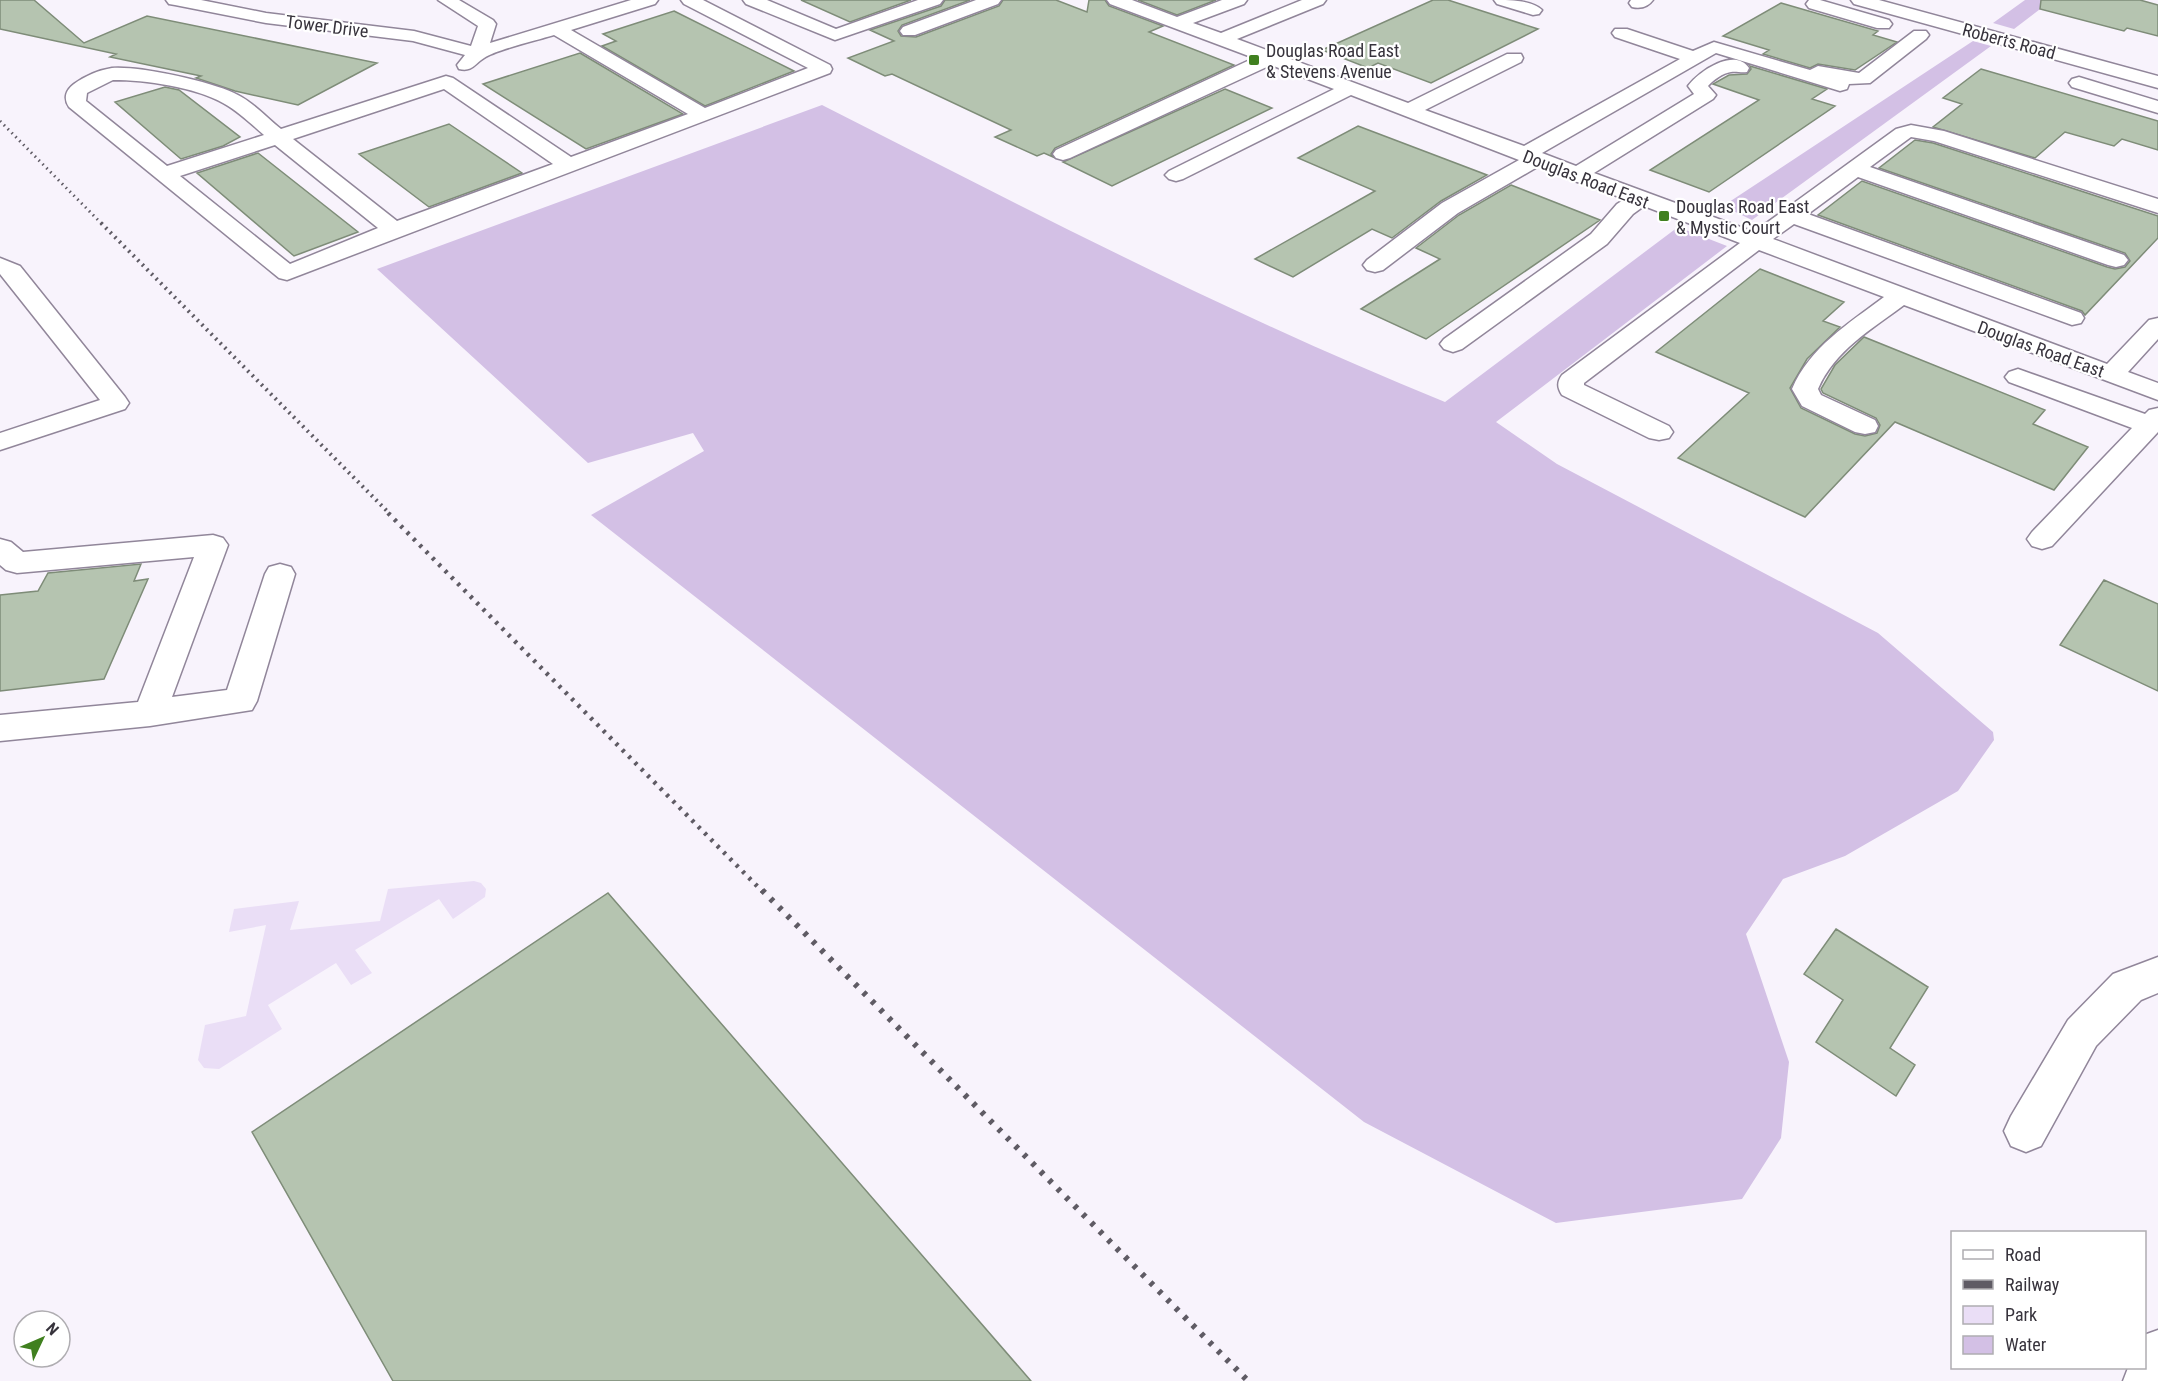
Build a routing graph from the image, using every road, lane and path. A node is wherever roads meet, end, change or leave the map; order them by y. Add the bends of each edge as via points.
1 (175, 0) edge
2 (447, 0) edge
3 (649, 0) edge
4 (690, 0) edge
5 (752, 0) edge
6 (934, 0) edge
7 (992, 0) edge
8 (1116, 0) edge
9 (1238, 0) edge
10 (1317, 0) edge
11 (1503, 0) edge
12 (1866, 1) edge
13 (202, 2) edge
14 (1815, 4) dead end
15 (1533, 10) dead end
16 (1940, 22) junction
17 (1176, 23) junction
18 (556, 29) junction
19 (1621, 33) dead end
20 (1920, 35) junction
21 (893, 37) dead end
22 (1220, 40) junction
23 (478, 53) junction
24 (1514, 58) dead end
25 (1696, 58) junction
26 (1268, 59) junction
27 (2076, 59) junction
28 (1797, 72) junction
29 (446, 82) junction
30 (2158, 82) edge
31 (1348, 89) junction
32 (2158, 107) edge
33 (1407, 111) junction
34 (704, 115) junction
35 (278, 137) junction
36 (1063, 154) dead end
37 (1530, 157) junction
38 (569, 165) junction
39 (1855, 169) junction
40 (164, 174) junction
41 (1176, 175) dead end
42 (1576, 175) junction
43 (1640, 199) junction
44 (2158, 206) edge
45 (1793, 216) junction
46 (394, 230) junction
47 (1757, 243) junction
48 (2116, 260) dead end
49 (0, 265) edge
50 (1375, 265) dead end
51 (1900, 296) junction
52 (2072, 318) dead end
53 (2158, 325) edge
54 (1453, 345) dead end
55 (2133, 351) junction
56 (2158, 360) edge
57 (2111, 374) junction
58 (2018, 376) dead end
59 (2158, 392) edge
60 (2155, 421) edge
61 (1865, 426) dead end
62 (1659, 432) dead end
63 (0, 442) edge
64 (2042, 539) dead end
65 (0, 549) edge
66 (280, 574) dead end
67 (150, 713) junction
68 (0, 728) edge
69 (2158, 975) edge
70 (2026, 1131) dead end
71 (2158, 1354) edge
72 (2147, 1381) edge

1 - 13 street, Tower Drive
2 - 23 street via 488,24
3 - 18 street
4 - 34 street via 823,69
5 - 6 street via 835,35
7 - 21 street
8 - 17 street, Douglas Road East
9 - 17 street
10 - 22 street
11 - 15 street
12 - 16 street, Roberts Road
13 - 23 street, Tower Drive via 266,18 414,36
14 - 20 street
16 - 20 street
16 - 27 street, Roberts Road
17 - 22 street, Douglas Road East
18 - 23 street
18 - 34 street
19 - 25 street
20 - 28 street via 1863,79 1810,70
22 - 26 street, Douglas Road East
23 - 29 street
24 - 33 street
25 - 28 street via 1714,46
25 - 37 street
26 - 31 street, Douglas Road East
26 - 36 street
27 - 30 street, Roberts Road
27 - 32 street via 2062,76
28 - 42 street via 1834,91 1731,65 1705,77 1698,86 1706,95
29 - 35 street
29 - 38 street
31 - 33 street, Douglas Road East
31 - 41 street
33 - 37 street, Douglas Road East
34 - 38 street
35 - 40 street
35 - 40 street via 227,97 187,86 113,74 90,81 76,92 76,103
35 - 46 street
37 - 42 street, Douglas Road East
37 - 50 street via 1450,208
38 - 46 street
39 - 44 street via 1903,133 1924,132
39 - 45 street
39 - 48 street
40 - 46 street via 287,273
42 - 43 street, Douglas Road East
43 - 47 street, Douglas Road East
43 - 54 street via 1625,209 1599,239
45 - 47 street
45 - 52 street
47 - 51 street, Douglas Road East
47 - 62 street via 1571,380 1571,389
49 - 63 street via 12,271 116,403
51 - 57 street, Douglas Road East
51 - 61 street via 1835,347 1809,374 1804,389 1811,400
53 - 55 street
55 - 56 street
55 - 57 street
57 - 59 street, Douglas Road East
58 - 60 street
60 - 64 street
65 - 67 street via 17,563 213,545
66 - 67 street via 240,701
67 - 68 street
69 - 70 street via 2127,987 2082,1033
71 - 72 street

